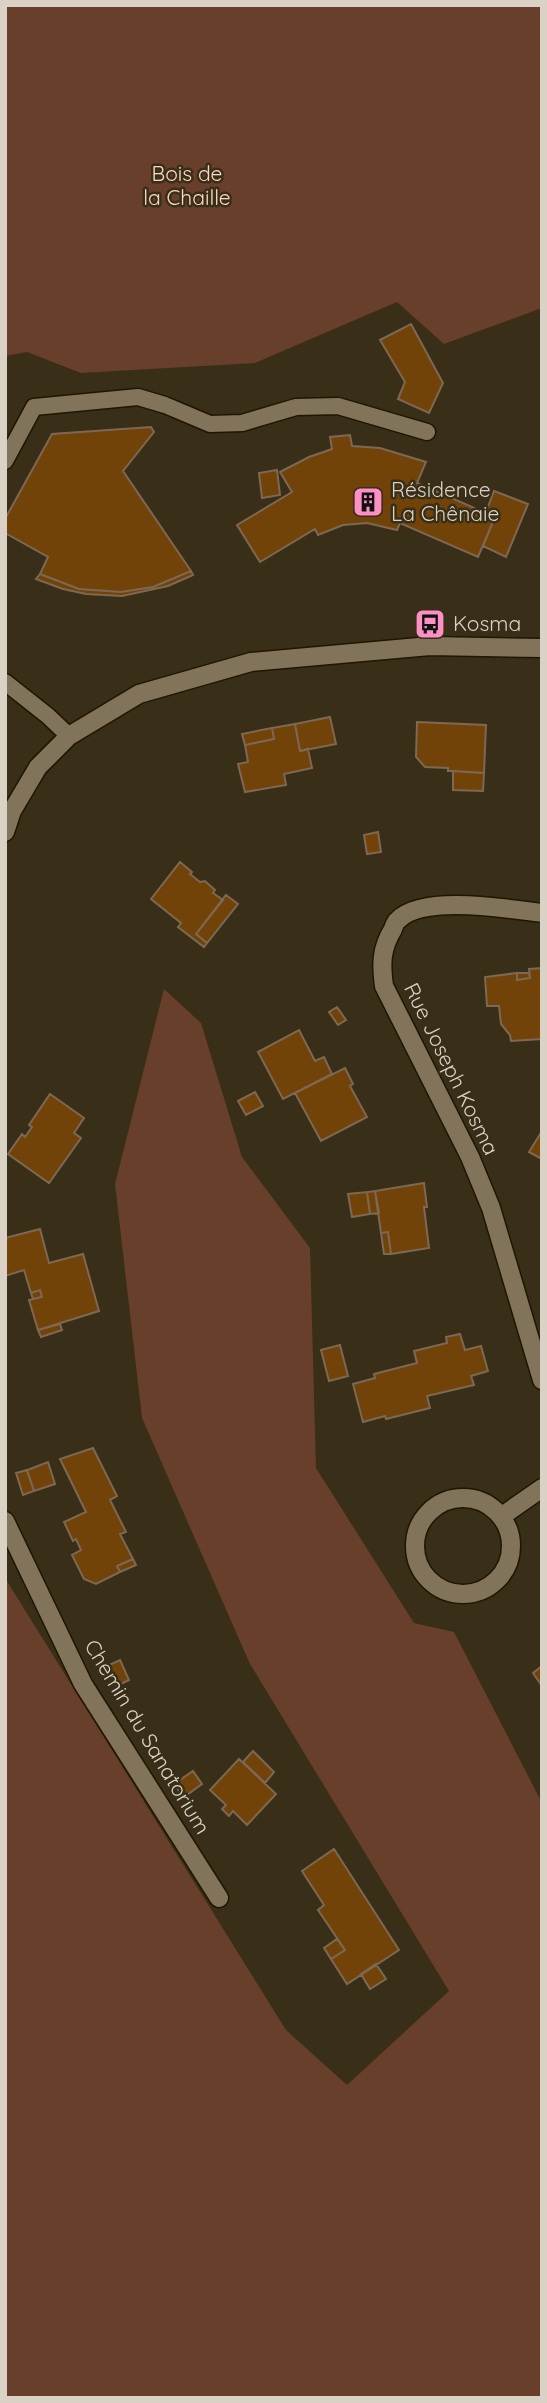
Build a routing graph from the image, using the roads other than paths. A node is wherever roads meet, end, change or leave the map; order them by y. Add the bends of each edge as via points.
1 (427, 432) dead end
2 (5, 461) edge
3 (542, 648) edge
4 (5, 682) edge
5 (69, 736) junction
6 (5, 832) edge
7 (542, 913) edge
8 (542, 1380) edge
9 (542, 1488) edge
10 (502, 1516) junction
11 (5, 1521) edge
12 (219, 1898) dead end

1 - 2 lane via 338,406 296,407 242,423 210,424 138,397 34,407
3 - 5 street via 430,646 251,662 139,694
4 - 5 lane
5 - 6 street via 38,767
7 - 8 street, Rue Joseph Kosma via 461,904 422,909 398,919 381,961 384,986 491,1208
9 - 10 street
10 - 10 street via 477,1499 446,1501 433,1508 416,1534 419,1565 428,1578 441,1589 473,1594 500,1577 512,1547
11 - 12 street, Chemin du Sanatorium via 83,1684

